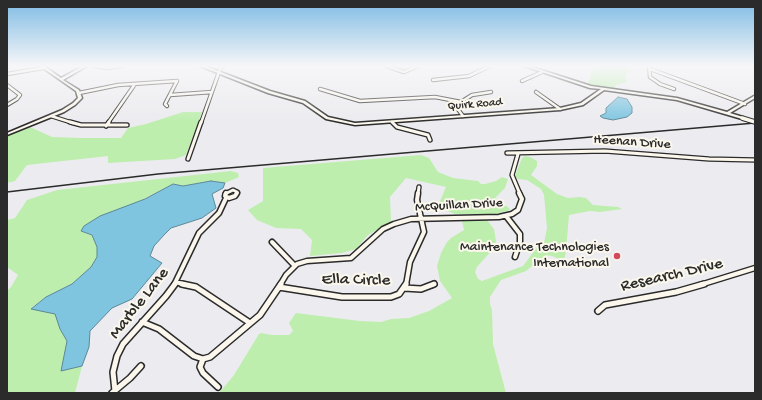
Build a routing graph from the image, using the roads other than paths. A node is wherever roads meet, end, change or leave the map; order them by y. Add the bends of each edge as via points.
1 (135, 84) edge
2 (7, 85) edge
3 (69, 85) edge
4 (126, 85) edge
5 (175, 85) edge
6 (215, 85) edge
7 (250, 85) edge
8 (584, 85) edge
9 (662, 85) edge
10 (694, 85) edge
11 (320, 89) dead end
12 (674, 89) dead end
13 (602, 90) junction
14 (212, 92) junction
15 (491, 92) dead end
16 (536, 92) dead end
17 (79, 93) junction
18 (170, 95) junction
19 (755, 97) edge
20 (461, 102) junction
21 (745, 104) junction
22 (7, 105) edge
23 (167, 106) dead end
24 (560, 108) junction
25 (728, 113) junction
26 (51, 116) junction
27 (463, 116) junction
28 (392, 122) junction
29 (755, 122) edge
30 (127, 125) dead end
31 (106, 126) junction
32 (7, 134) edge
33 (430, 140) dead end
34 (507, 153) dead end
35 (518, 154) junction
36 (188, 159) dead end
37 (755, 160) edge
38 (419, 187) dead end
39 (226, 198) dead end
40 (506, 216) junction
41 (422, 218) junction
42 (272, 242) dead end
43 (515, 257) dead end
44 (294, 265) junction
45 (755, 268) edge
46 (176, 282) junction
47 (434, 284) dead end
48 (279, 286) junction
49 (404, 288) junction
50 (598, 311) dead end
51 (142, 322) junction
52 (250, 323) junction
53 (202, 359) junction
54 (141, 366) dead end
55 (218, 387) dead end
56 (114, 392) edge

1 - 31 street
2 - 22 street via 20,95
3 - 17 street
4 - 17 street
5 - 18 street
6 - 14 street
7 - 28 street, Quirk Road via 302,101 323,116 334,120 355,124
8 - 13 street
9 - 12 street
10 - 21 street
11 - 20 street via 360,101 435,97
13 - 24 street, Quirk Road via 582,104
13 - 25 street via 677,99
14 - 18 street
14 - 36 street
15 - 20 street via 472,95
16 - 24 street
17 - 26 street via 80,98 74,104
18 - 23 street via 165,104
19 - 21 street
20 - 27 street via 457,108
21 - 25 street
24 - 27 street, Quirk Road
25 - 29 street, bridge
26 - 31 street via 74,123
26 - 32 street
27 - 28 street, Quirk Road
28 - 33 street via 397,127 428,135
30 - 31 street
34 - 35 street, Heenan Drive
35 - 37 street, Heenan Drive via 605,151
35 - 40 street, McQuillan Drive via 512,175 522,204 518,210
38 - 41 street, Ella Circle via 417,200
39 - 46 street, Marble Lane via 219,213 199,233
40 - 41 street, McQuillan Drive
40 - 43 street via 520,234
41 - 44 street, McQuillan Drive via 388,226 350,258 307,261
41 - 49 street, Ella Circle via 424,232 410,262
42 - 44 street
44 - 48 street
45 - 50 street, Research Drive via 676,292 605,304
46 - 51 street, Marble Lane
46 - 52 street via 196,287
47 - 49 street via 421,289
48 - 49 street, Ella Circle via 342,297 391,297 399,294
48 - 52 street via 264,310
51 - 53 street via 159,329 194,356
51 - 56 street, Marble Lane via 123,344 117,356 113,372
52 - 53 street via 215,354
53 - 55 street via 200,367 203,373
54 - 56 street

